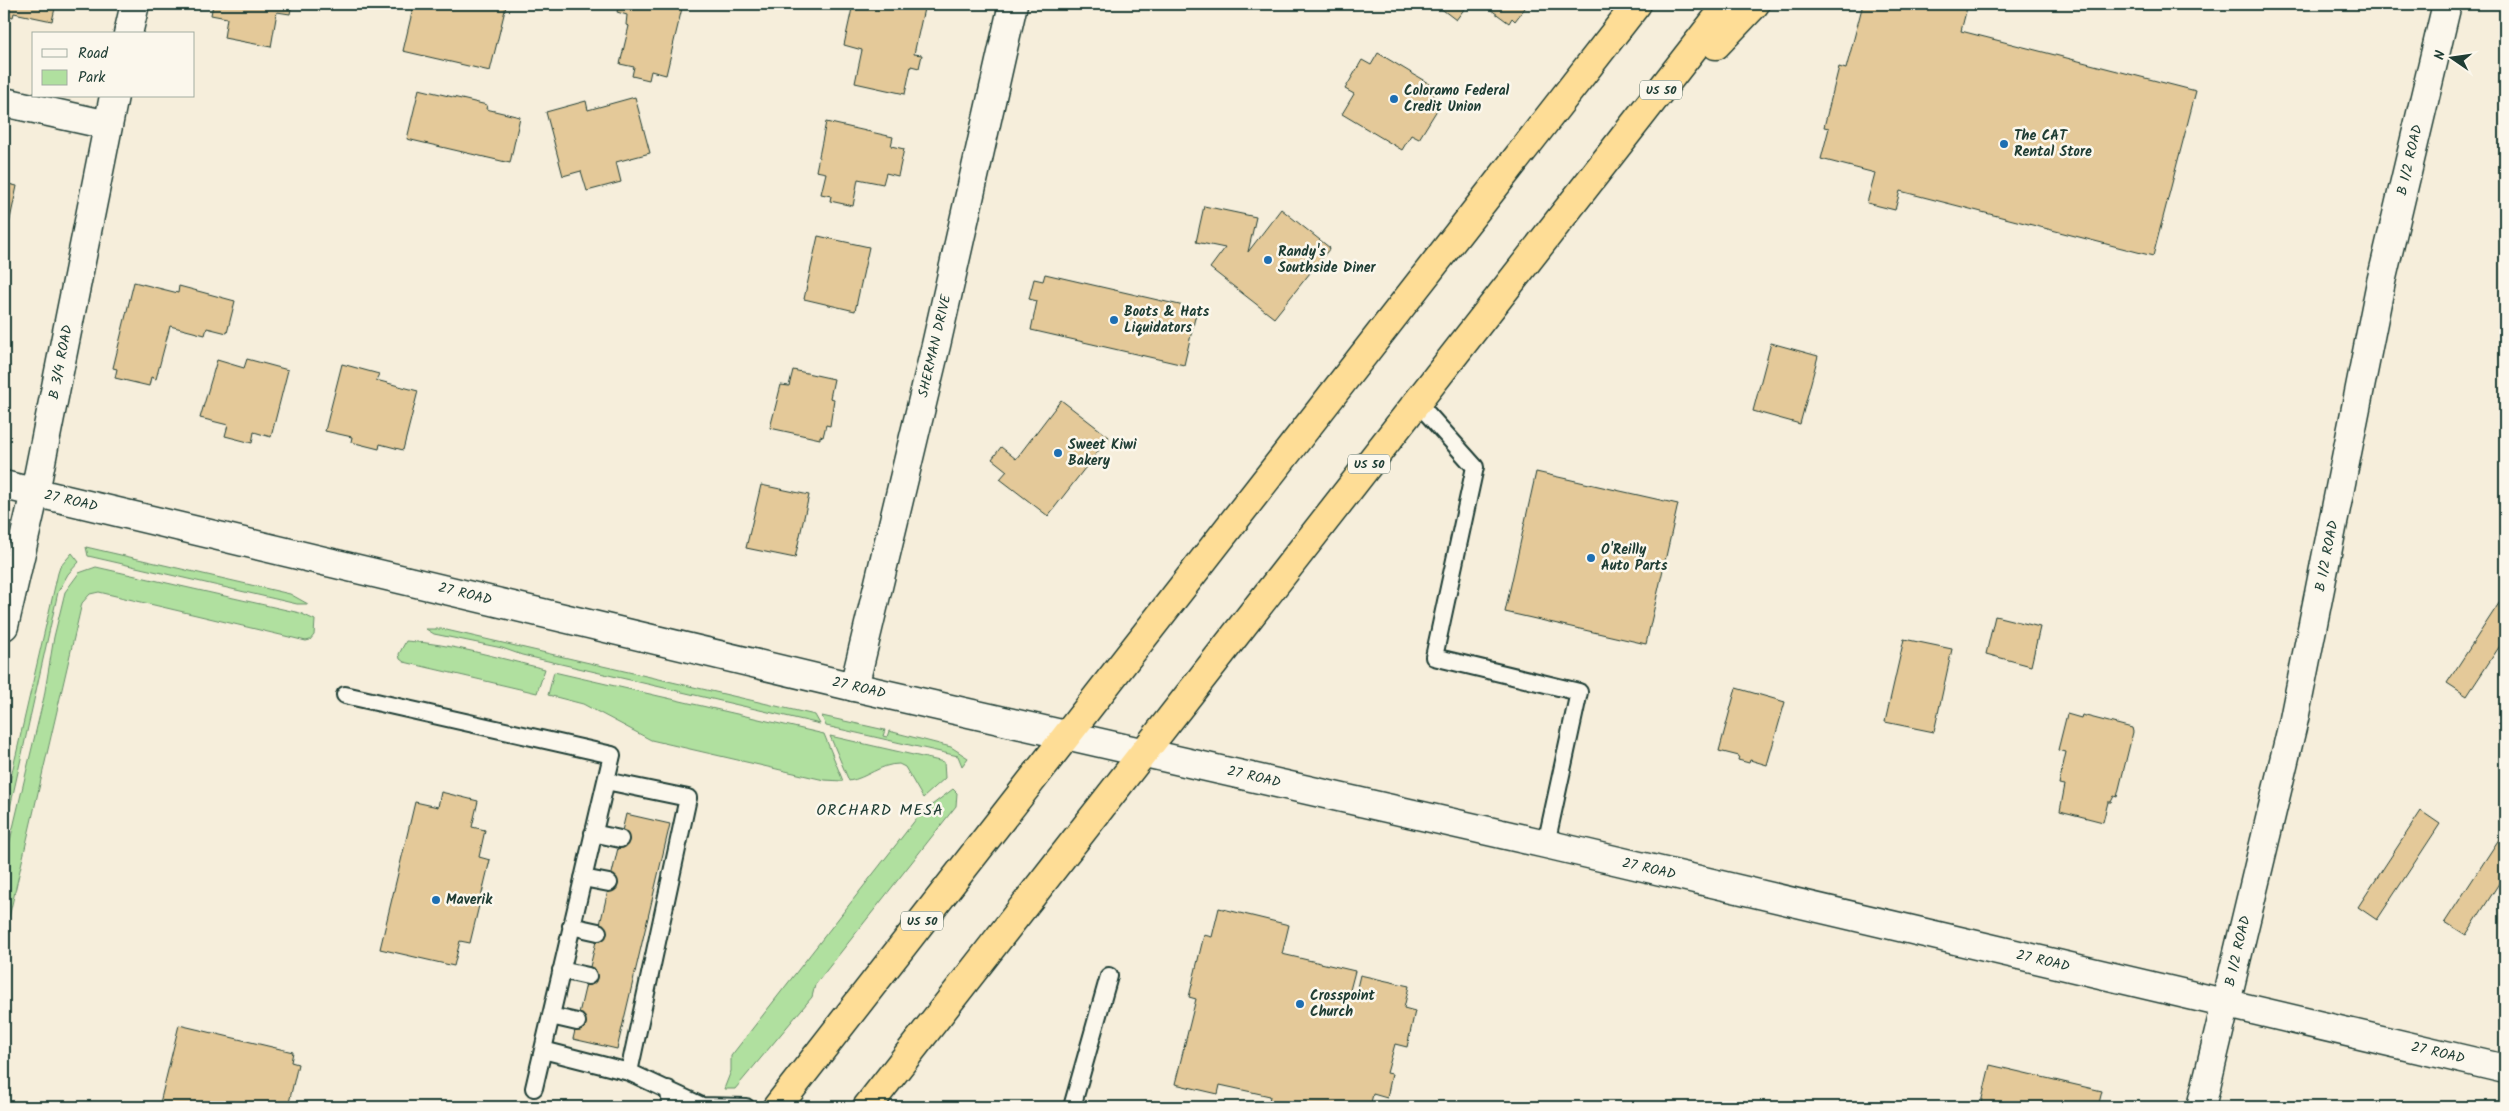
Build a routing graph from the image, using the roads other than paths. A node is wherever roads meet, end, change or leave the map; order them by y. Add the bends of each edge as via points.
1 (135, 4) edge
2 (1013, 4) edge
3 (1637, 4) edge
4 (1728, 4) edge
5 (1755, 4) edge
6 (2447, 4) edge
7 (128, 32) edge
8 (114, 98) edge
9 (4, 102) edge
10 (108, 125) junction
11 (1594, 176) junction
12 (1417, 402) junction
13 (4, 485) edge
14 (36, 492) junction
15 (4, 626) edge
16 (854, 687) junction
17 (345, 695) dead end
18 (1067, 735) junction
19 (1144, 752) junction
20 (606, 781) junction
21 (593, 833) junction
22 (620, 839) dead end
23 (1546, 844) junction
24 (583, 878) junction
25 (609, 883) dead end
26 (572, 926) junction
27 (598, 932) dead end
28 (561, 970) junction
29 (588, 976) dead end
30 (1108, 976) dead end
31 (2226, 1004) junction
32 (551, 1016) junction
33 (577, 1022) dead end
34 (543, 1050) junction
35 (2505, 1068) edge
36 (629, 1072) junction
37 (534, 1088) dead end
38 (668, 1089) junction
39 (672, 1107) edge
40 (746, 1107) edge
41 (777, 1107) edge
42 (867, 1107) edge
43 (1072, 1107) edge
44 (2201, 1107) edge

1 - 7 street
2 - 16 street, SHERMAN DRIVE
3 - 18 highway, US 50
4 - 11 highway, US 50
5 - 11 highway
6 - 31 street, B 1/2 ROAD via 2382,282 2294,719
8 - 10 street, B 3/4 ROAD
9 - 10 street
10 - 14 street, B 3/4 ROAD
11 - 12 highway, US 50
12 - 19 highway, US 50
12 - 23 lane via 1475,467 1434,657 1579,692
13 - 14 street, 27 ROAD
14 - 15 street, B 3/4 ROAD
14 - 16 street, 27 ROAD
16 - 18 street, 27 ROAD
17 - 20 lane via 612,755
18 - 19 street, 27 ROAD
18 - 41 highway, US 50
19 - 23 street, 27 ROAD
19 - 42 highway, US 50
20 - 21 lane
20 - 36 lane via 688,798 671,850 628,1034
21 - 22 lane
21 - 24 lane
23 - 31 street, 27 ROAD
24 - 25 lane
24 - 26 lane
26 - 27 lane
26 - 28 lane
28 - 29 lane
28 - 32 lane
30 - 43 lane
31 - 35 street, 27 ROAD
31 - 44 street, B 1/2 ROAD
32 - 33 lane
32 - 34 lane
34 - 36 lane
34 - 37 lane
36 - 38 lane
38 - 39 lane
38 - 40 lane via 702,1106

